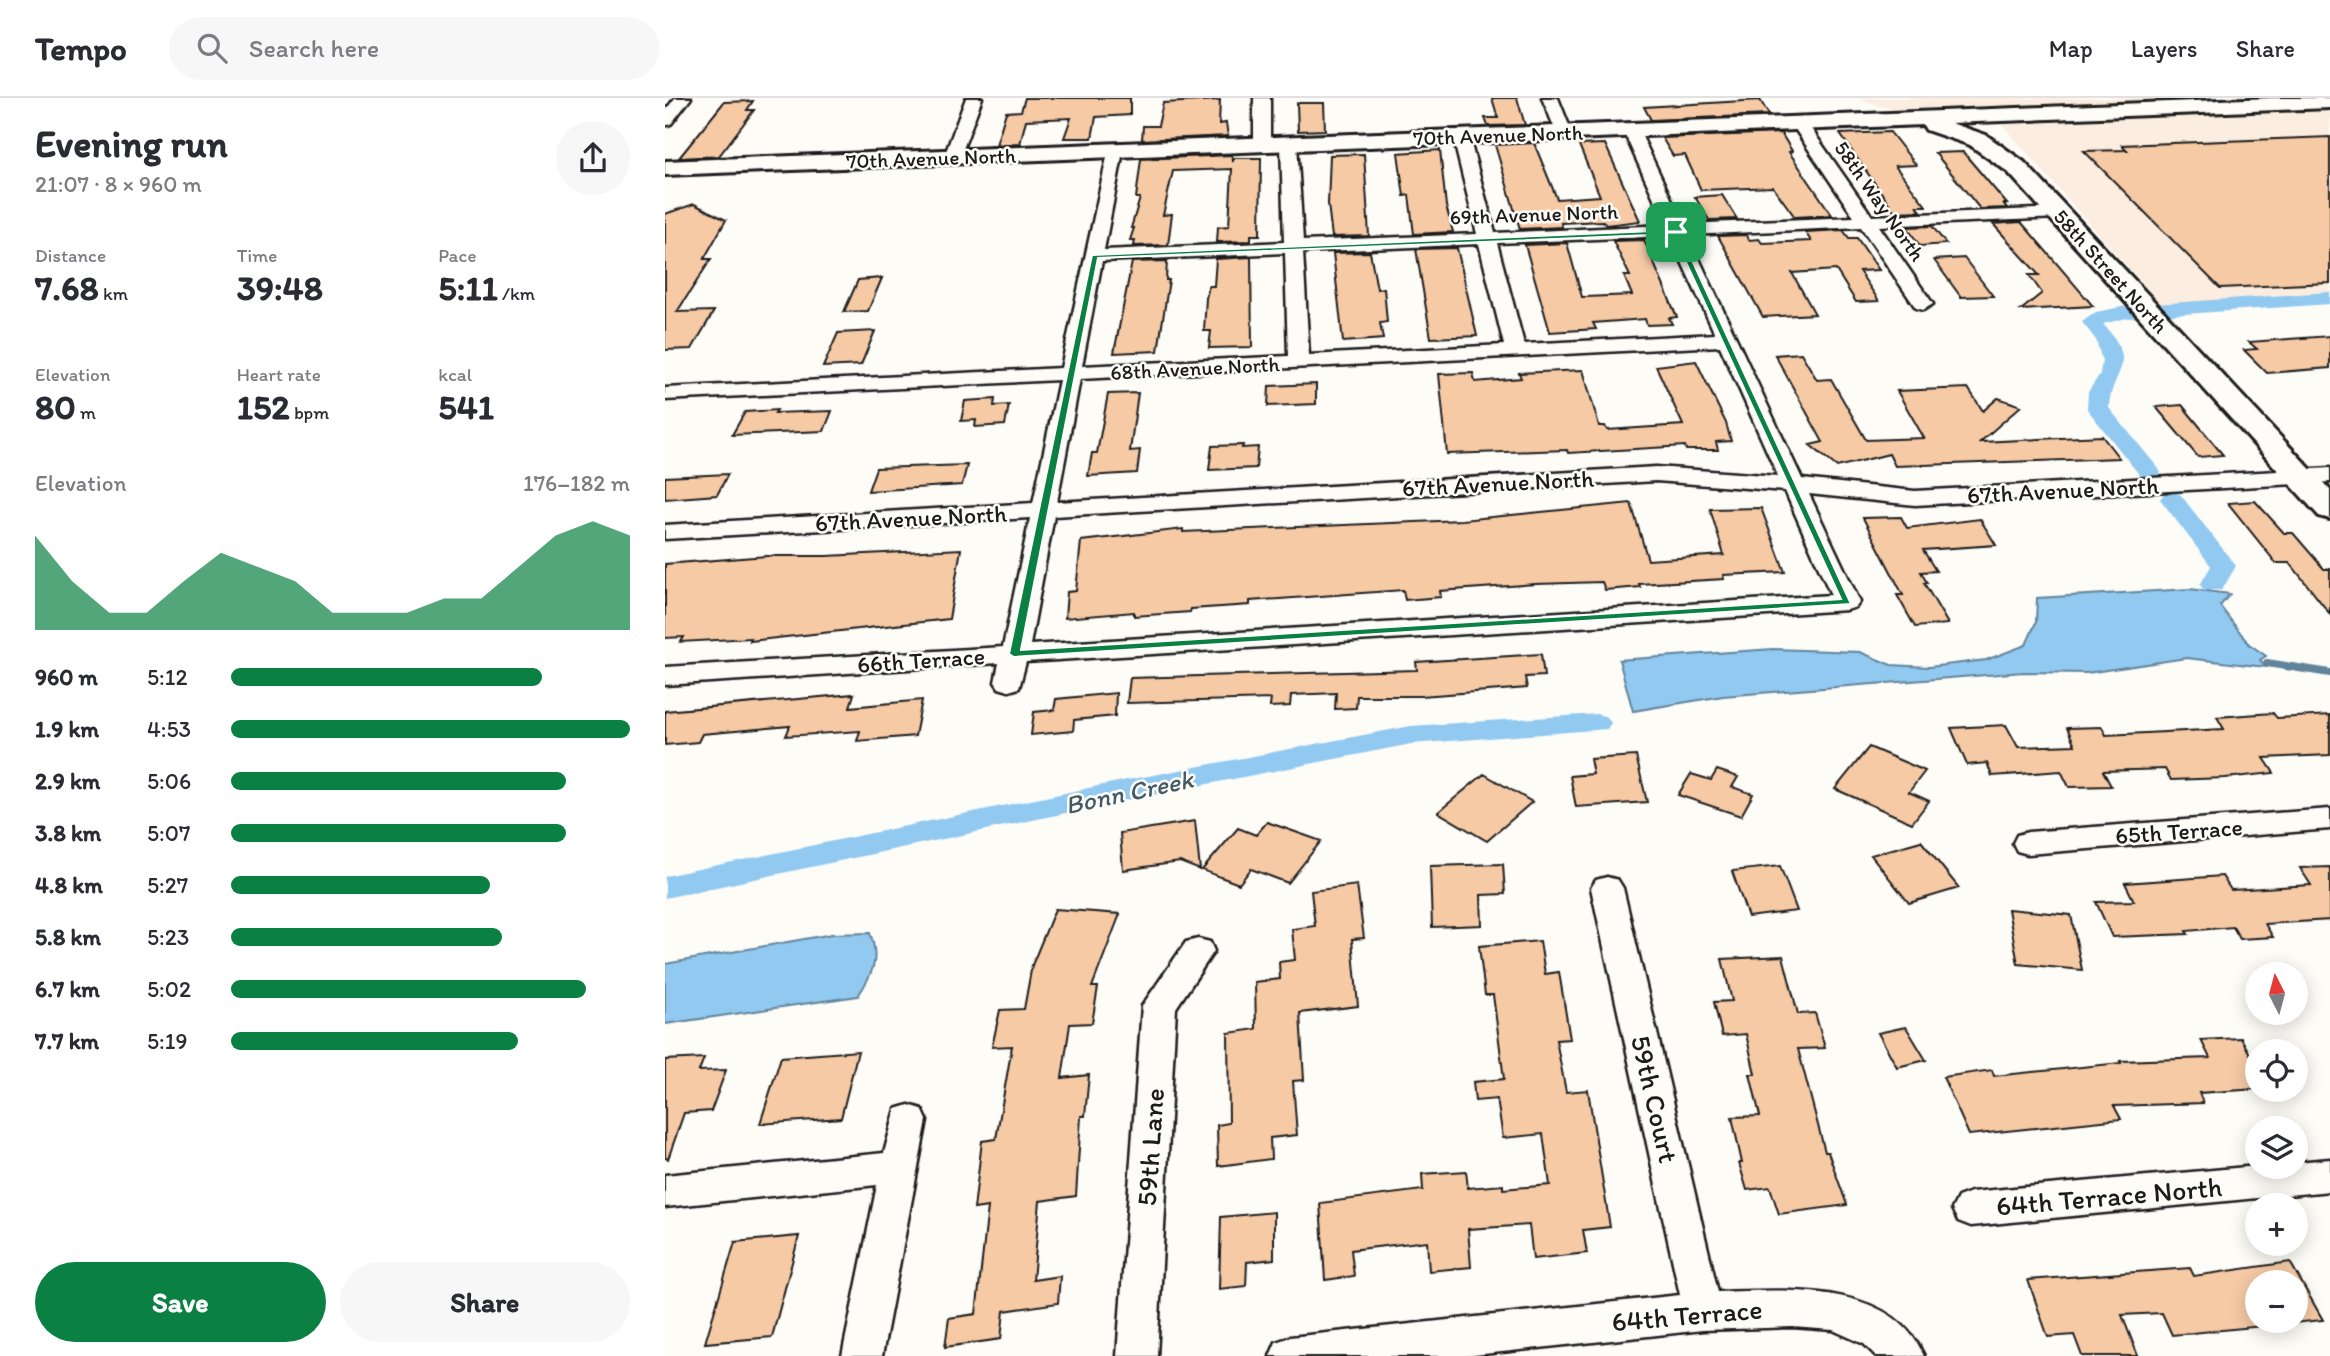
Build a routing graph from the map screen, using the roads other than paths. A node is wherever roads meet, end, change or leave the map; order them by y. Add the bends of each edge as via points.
1 (683, 98) edge
2 (974, 98) edge
3 (1262, 98) edge
4 (1550, 98) edge
5 (1848, 98) edge
6 (2330, 102) edge
7 (1911, 119) junction
8 (665, 121) edge
9 (1799, 123) junction
10 (1630, 130) junction
11 (1564, 133) junction
12 (1461, 137) junction
13 (1289, 144) junction
14 (1262, 145) junction
15 (1115, 150) junction
16 (951, 157) junction
17 (665, 168) edge
18 (2060, 214) junction
19 (1867, 222) junction
20 (1676, 232) junction
21 (1487, 239) junction
22 (1293, 247) junction
23 (1094, 256) junction
24 (1923, 304) dead end
25 (1724, 340) junction
26 (1516, 351) junction
27 (1299, 362) junction
28 (1069, 374) junction
29 (665, 394) edge
30 (2330, 475) edge
31 (2300, 476) junction
32 (1791, 483) junction
33 (2330, 509) edge
34 (1042, 510) junction
35 (665, 531) edge
36 (1014, 654) junction
37 (665, 676) edge
38 (1009, 682) dead end
39 (2330, 819) edge
40 (2028, 843) dead end
41 (1607, 888) dead end
42 (1198, 951) dead end
43 (909, 1120) dead end
44 (900, 1167) junction
45 (2330, 1175) edge
46 (665, 1191) edge
47 (1971, 1209) dead end
48 (1703, 1311) junction
49 (862, 1356) edge
50 (1137, 1356) edge
51 (1290, 1356) edge
52 (1904, 1356) edge

1 - 8 street
2 - 16 street
3 - 14 street
4 - 11 street
5 - 7 street, 58th Street North
6 - 7 street, 70th Avenue North
7 - 9 street, 70th Avenue North
7 - 18 street, 58th Street North via 1955,131 1992,148
9 - 10 street, 70th Avenue North
9 - 19 street, 58th Way North
10 - 11 street, 70th Avenue North
10 - 20 street
11 - 12 street, 70th Avenue North
12 - 13 street, 70th Avenue North
12 - 21 street
13 - 14 street, 70th Avenue North
13 - 22 street
14 - 15 street, 70th Avenue North
15 - 16 street, 70th Avenue North
15 - 23 street
16 - 17 street, 70th Avenue North
18 - 19 street, 69th Avenue North
18 - 31 street, 58th Street North
19 - 20 street, 69th Avenue North
19 - 24 street, 58th Way North
20 - 21 street, 69th Avenue North
20 - 25 street
21 - 22 street, 69th Avenue North
21 - 26 street
22 - 23 street, 69th Avenue North
22 - 27 street
23 - 28 street
25 - 26 street, 68th Avenue North
25 - 32 street
26 - 27 street, 68th Avenue North
27 - 28 street, 68th Avenue North
28 - 29 street, 68th Avenue North
28 - 34 street
30 - 31 street, 67th Avenue North
31 - 32 street, 67th Avenue North via 1915,498
31 - 33 street, 58th Street North
32 - 34 street, 67th Avenue North via 1719,474 1656,474
32 - 36 street, 66th Terrace via 1847,602
34 - 35 street, 67th Avenue North
34 - 36 street
36 - 37 street, 66th Terrace
36 - 38 street
39 - 40 street, 65th Terrace
41 - 48 street, 59th Court
42 - 50 street, 59th Lane via 1159,1006
43 - 44 street
44 - 46 street
44 - 49 street
45 - 47 street, 64th Terrace North
48 - 51 street, 64th Terrace
48 - 52 street, 64th Terrace via 1792,1308 1836,1312 1878,1331

